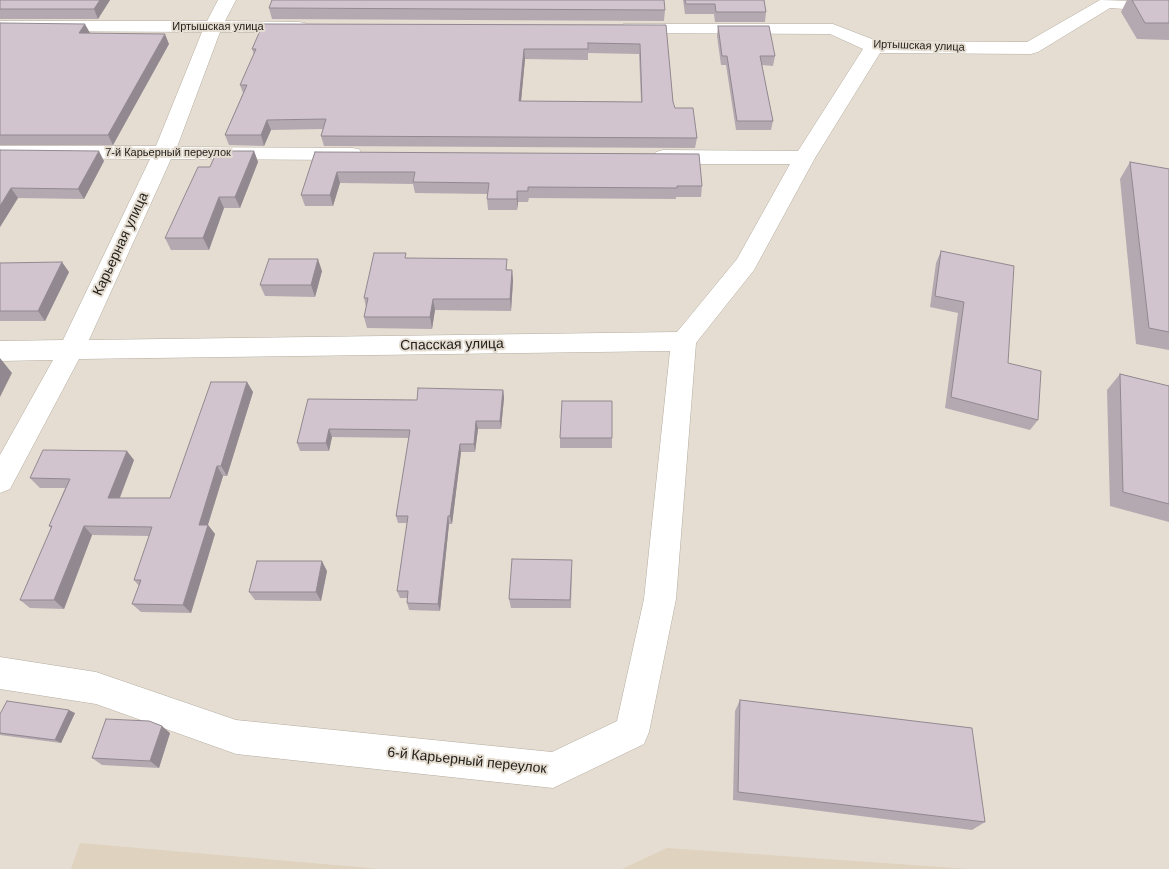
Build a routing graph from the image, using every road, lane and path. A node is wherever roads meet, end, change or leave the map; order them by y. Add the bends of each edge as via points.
1 (227, 0) edge
2 (1107, 1) edge
3 (1169, 7) edge
4 (0, 26) edge
5 (213, 27) junction
6 (313, 27) edge
7 (613, 28) edge
8 (874, 47) junction
9 (0, 152) edge
10 (164, 152) junction
11 (370, 154) edge
12 (646, 156) edge
13 (804, 158) junction
14 (684, 341) junction
15 (0, 351) edge
16 (71, 351) junction
17 (0, 481) edge
18 (0, 673) edge

1 - 5 street, Карьерная улица
2 - 3 street, Иртышская улица
2 - 8 street, Иртышская улица via 1031,48
4 - 5 street, Иртышская улица
5 - 6 street, Иртышская улица
5 - 10 street, Карьерная улица
7 - 8 street, Иртышская улица via 833,29
8 - 13 street
9 - 10 street, 7-й Карьерный переулок
10 - 11 street, 7-й Карьерный переулок
10 - 16 street, Карьерная улица
12 - 13 street
13 - 14 street via 746,264
14 - 16 street, Спасская улица
14 - 18 street, 6-й Карьерный переулок via 660,599 632,732 553,770 236,737 96,688
15 - 16 street, Спасская улица
16 - 17 street, Карьерная улица

